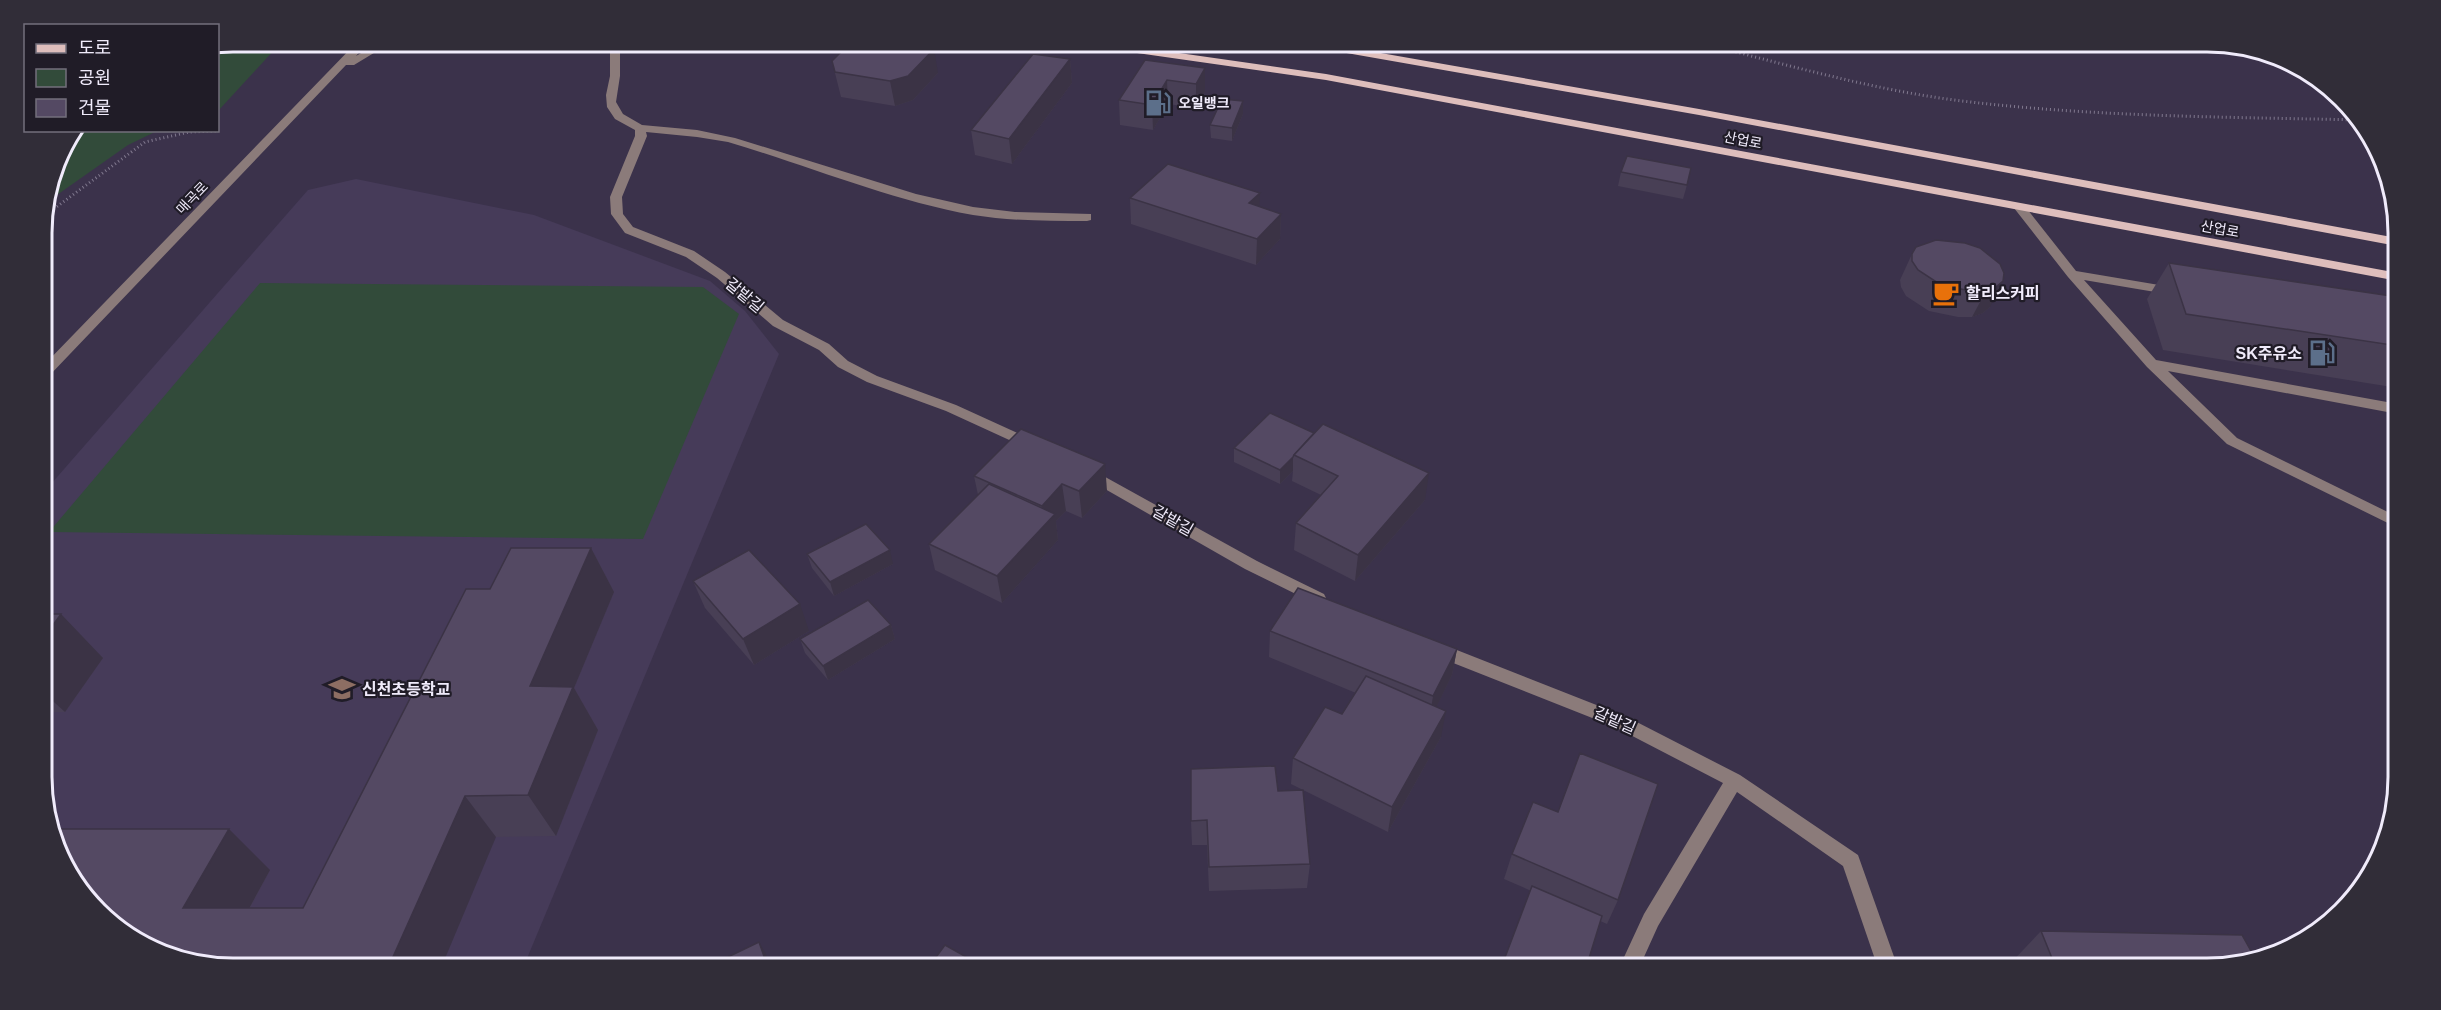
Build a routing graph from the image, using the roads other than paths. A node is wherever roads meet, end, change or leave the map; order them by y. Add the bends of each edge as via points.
1 (1360, 52) edge
2 (352, 53) edge
3 (368, 53) edge
4 (613, 53) edge
5 (1155, 53) edge
6 (334, 72) junction
7 (640, 128) junction
8 (2020, 208) junction
9 (1087, 217) dead end
10 (2388, 240) edge
11 (2072, 274) junction
12 (2388, 275) edge
13 (2188, 294) edge
14 (53, 364) edge
15 (2152, 364) junction
16 (2388, 407) edge
17 (1050, 454) edge
18 (1079, 469) edge
19 (2388, 518) edge
20 (1335, 606) edge
21 (1421, 644) edge
22 (1734, 780) junction
23 (1634, 957) edge
24 (1884, 957) edge

1 - 10 main road, 산업로
2 - 6 street, 매곡로
3 - 6 street
4 - 7 street via 615,82 610,102 624,121
5 - 8 main road, 산업로 via 1326,77
6 - 14 street, 매곡로
7 - 9 street via 730,140 971,210 1033,218
7 - 17 street, 갈밭길 via 641,136 616,197 617,214 629,230 690,254 778,322 824,347 843,364
8 - 11 street
8 - 12 main road, 산업로
11 - 13 street
11 - 15 street
15 - 16 street
15 - 19 street via 2232,441
18 - 20 street, 갈밭길 via 1251,565
21 - 22 street, 갈밭길 via 1621,722
22 - 23 street via 1651,920
22 - 24 street, 갈밭길 via 1851,861

